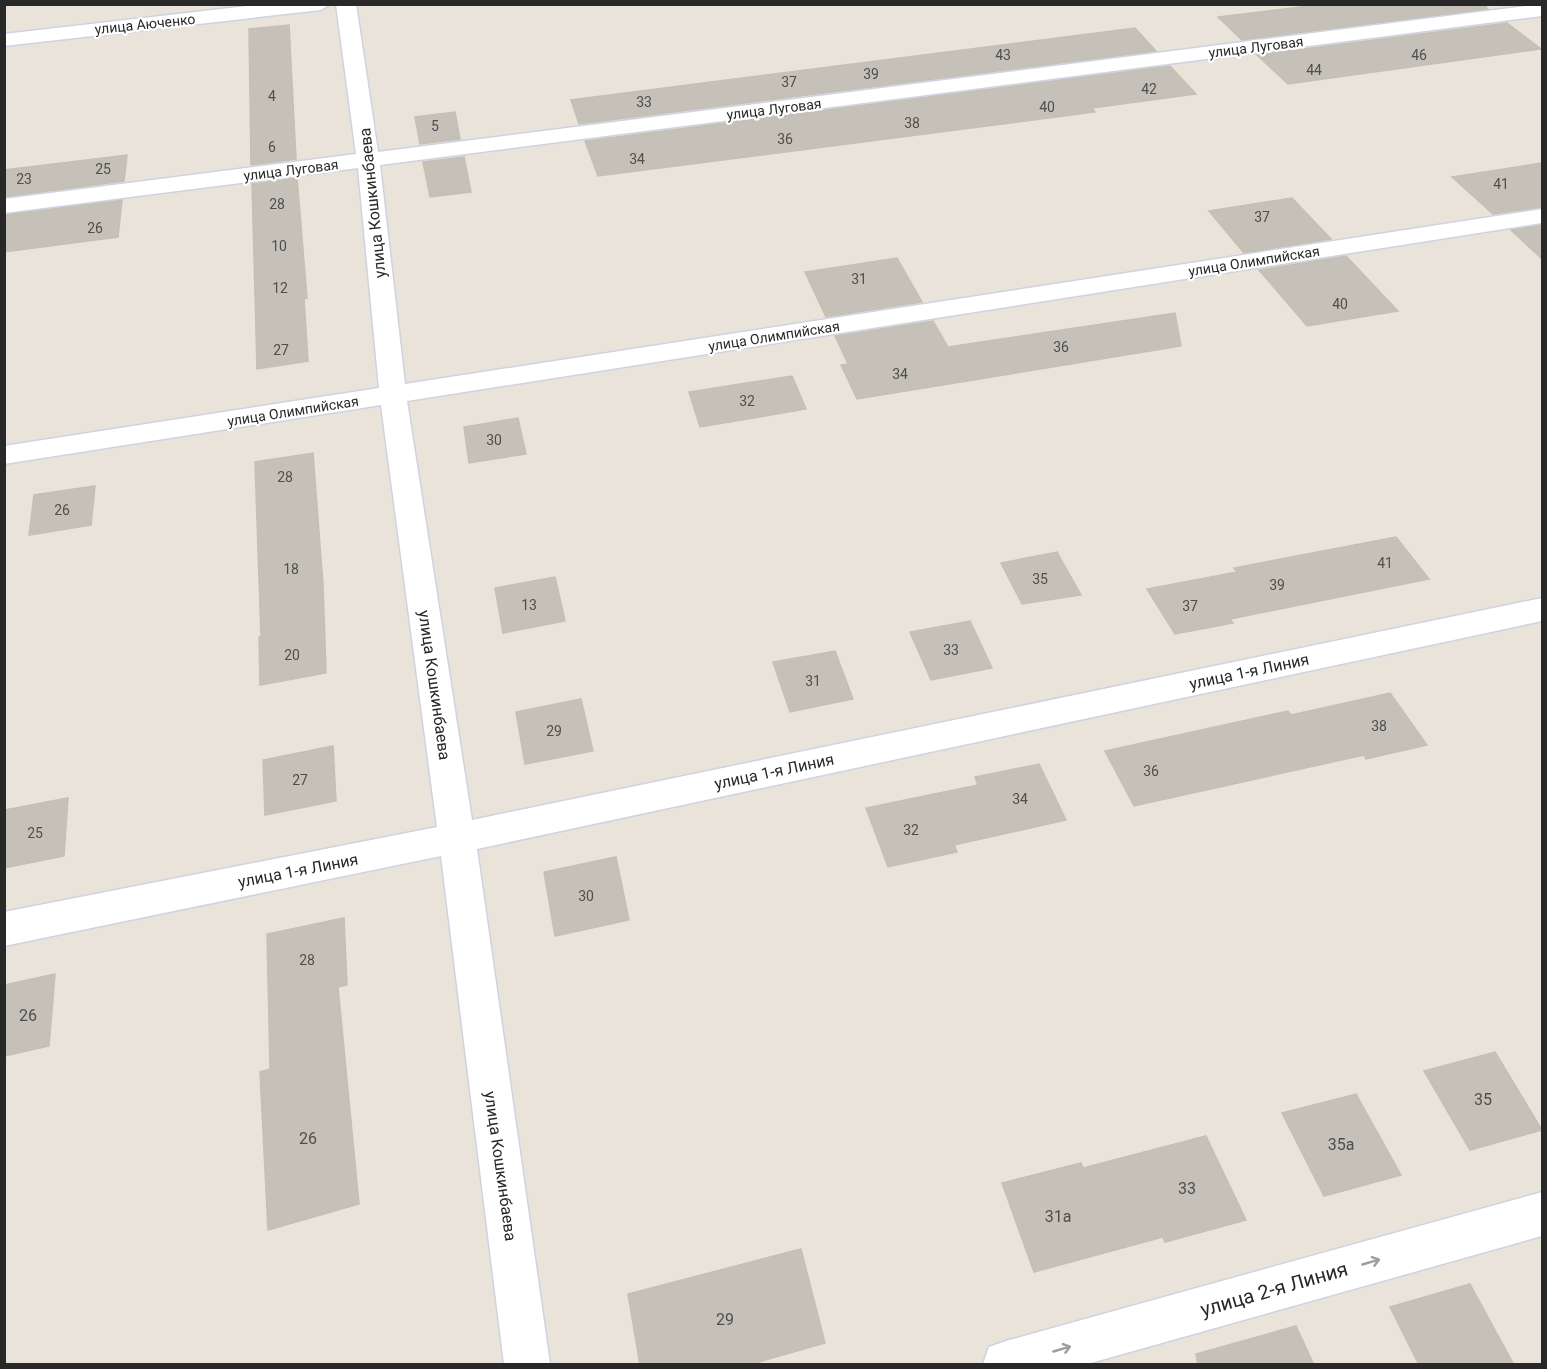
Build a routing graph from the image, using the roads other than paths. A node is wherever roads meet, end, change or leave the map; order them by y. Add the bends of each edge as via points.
1 (346, 4) edge
2 (309, 5) edge
3 (1542, 10) edge
4 (4, 40) edge
5 (368, 160) junction
6 (4, 206) edge
7 (1542, 216) edge
8 (393, 396) junction
9 (4, 455) edge
10 (1542, 609) edge
11 (457, 838) junction
12 (4, 929) edge
13 (1542, 1214) edge
14 (527, 1365) edge
15 (1006, 1365) edge

1 - 5 street, улица Кошкинбаева
2 - 4 street, улица Аюченко
3 - 5 street, улица Луговая
5 - 6 street, улица Луговая
5 - 8 street, улица Кошкинбаева
7 - 8 street, улица Олимпийская
8 - 9 street, улица Олимпийская
8 - 11 street, улица Кошкинбаева
10 - 11 street, улица 1-я Линия
11 - 12 street, улица 1-я Линия
11 - 14 street, улица Кошкинбаева
15 -> 13 street, улица 2-я Линия

